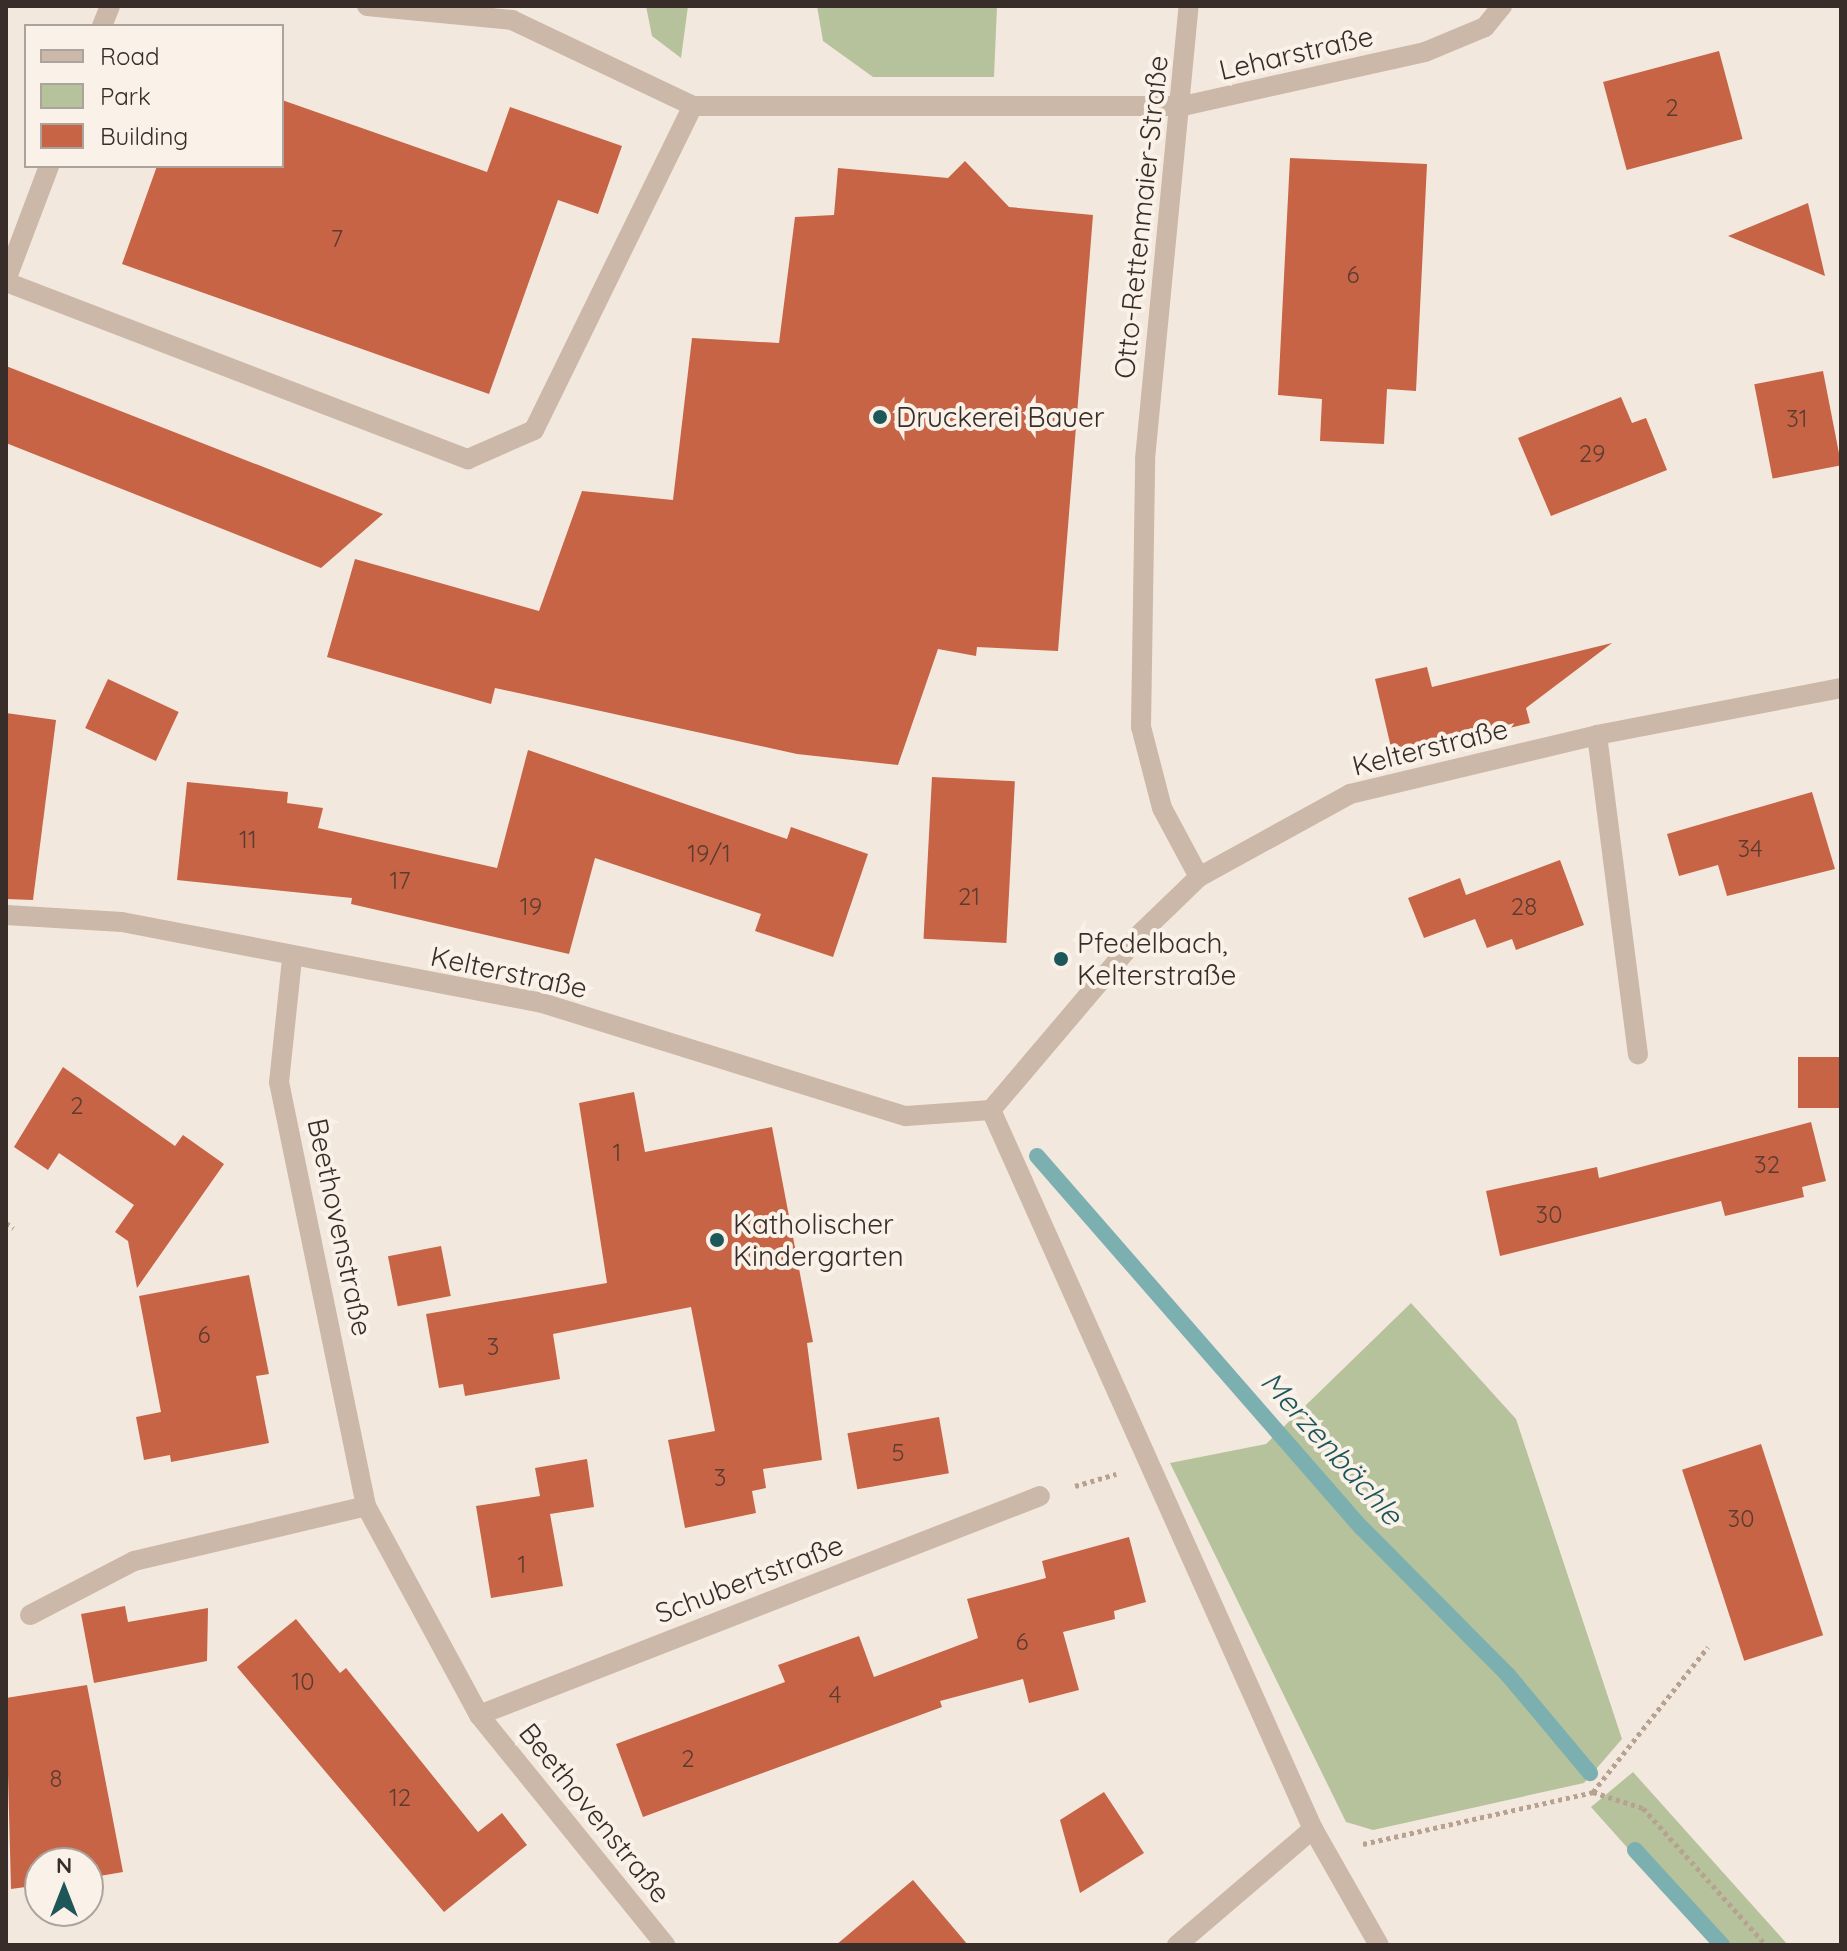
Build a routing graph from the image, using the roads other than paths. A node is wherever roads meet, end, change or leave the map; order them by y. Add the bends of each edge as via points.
1 (367, 6) edge
2 (1189, 6) edge
3 (1502, 6) edge
4 (693, 106) junction
5 (1183, 106) junction
6 (48, 168) edge
7 (6, 281) edge
8 (1841, 688) edge
9 (1597, 735) junction
10 (1199, 877) junction
11 (6, 915) edge
12 (292, 959) junction
13 (1638, 1054) dead end
14 (991, 1110) junction
15 (1040, 1496) road end
16 (366, 1506) junction
17 (30, 1615) dead end
18 (479, 1715) junction
19 (1313, 1829) junction
20 (665, 1945) edge
21 (1177, 1945) edge
22 (1379, 1945) edge

1 - 4 street via 512,20
2 - 5 street, Otto-Rettenmaier-Straße
3 - 5 street, Leharstraße via 1485,27 1425,52 1268,92
4 - 5 street, Leharstraße
4 - 7 street via 534,430 468,459
5 - 10 street, Otto-Rettenmaier-Straße via 1145,459 1141,727 1162,808
6 - 7 street
8 - 9 street, Kelterstraße
9 - 10 street, Kelterstraße via 1350,794
9 - 13 street
10 - 14 street via 1142,932
11 - 12 street, Kelterstraße via 122,922
12 - 14 street, Kelterstraße via 539,1002 906,1116
12 - 16 street, Beethovenstraße via 279,1082
14 - 19 street
15 - 18 street, Schubertstraße
16 - 17 street via 134,1561
16 - 18 street, Beethovenstraße
18 - 20 street, Beethovenstraße
19 - 21 street
19 - 22 street

